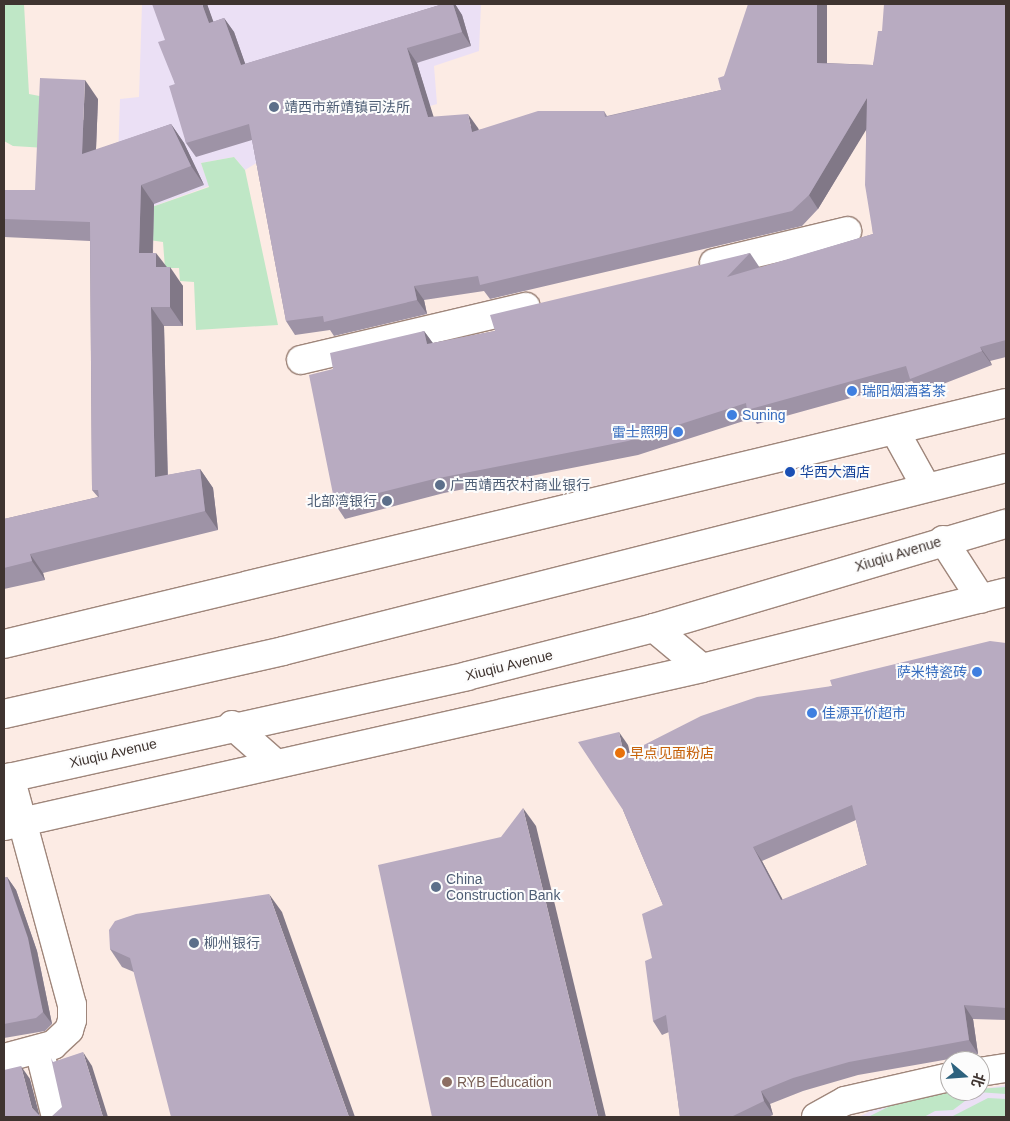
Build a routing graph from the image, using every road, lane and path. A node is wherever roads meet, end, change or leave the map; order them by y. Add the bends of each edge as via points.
1 (847, 232) dead end
2 (684, 270) edge
3 (550, 302) edge
4 (301, 360) dead end
5 (1006, 403) edge
6 (896, 431) junction
7 (1006, 468) edge
8 (926, 487) junction
9 (1006, 524) edge
10 (943, 540) junction
11 (1006, 592) edge
12 (981, 599) junction
13 (654, 628) junction
14 (4, 644) edge
15 (702, 668) junction
16 (4, 714) edge
17 (232, 725) junction
18 (275, 762) junction
19 (7, 778) edge
20 (12, 823) edge
21 (39, 1049) junction
22 (4, 1058) edge
23 (1006, 1068) edge
24 (990, 1070) edge
25 (940, 1078) edge
26 (56, 1117) edge
27 (816, 1117) edge

1 - 2 street
3 - 4 street
5 - 6 street
6 - 8 street
6 - 14 street
7 - 8 street
8 - 16 street via 283,651
9 - 10 street, Xiuqiu Avenue
10 - 12 street
10 - 13 street, Xiuqiu Avenue
11 - 12 street
12 - 15 street
13 - 15 street
13 - 17 street, Xiuqiu Avenue via 467,676
15 - 18 street
17 - 18 street
17 - 19 street, Xiuqiu Avenue
18 - 20 street
19 - 20 street
20 - 21 street via 72,1005 69,1030 61,1040
21 - 22 street
21 - 26 street
23 - 24 street
25 - 27 street via 845,1101

